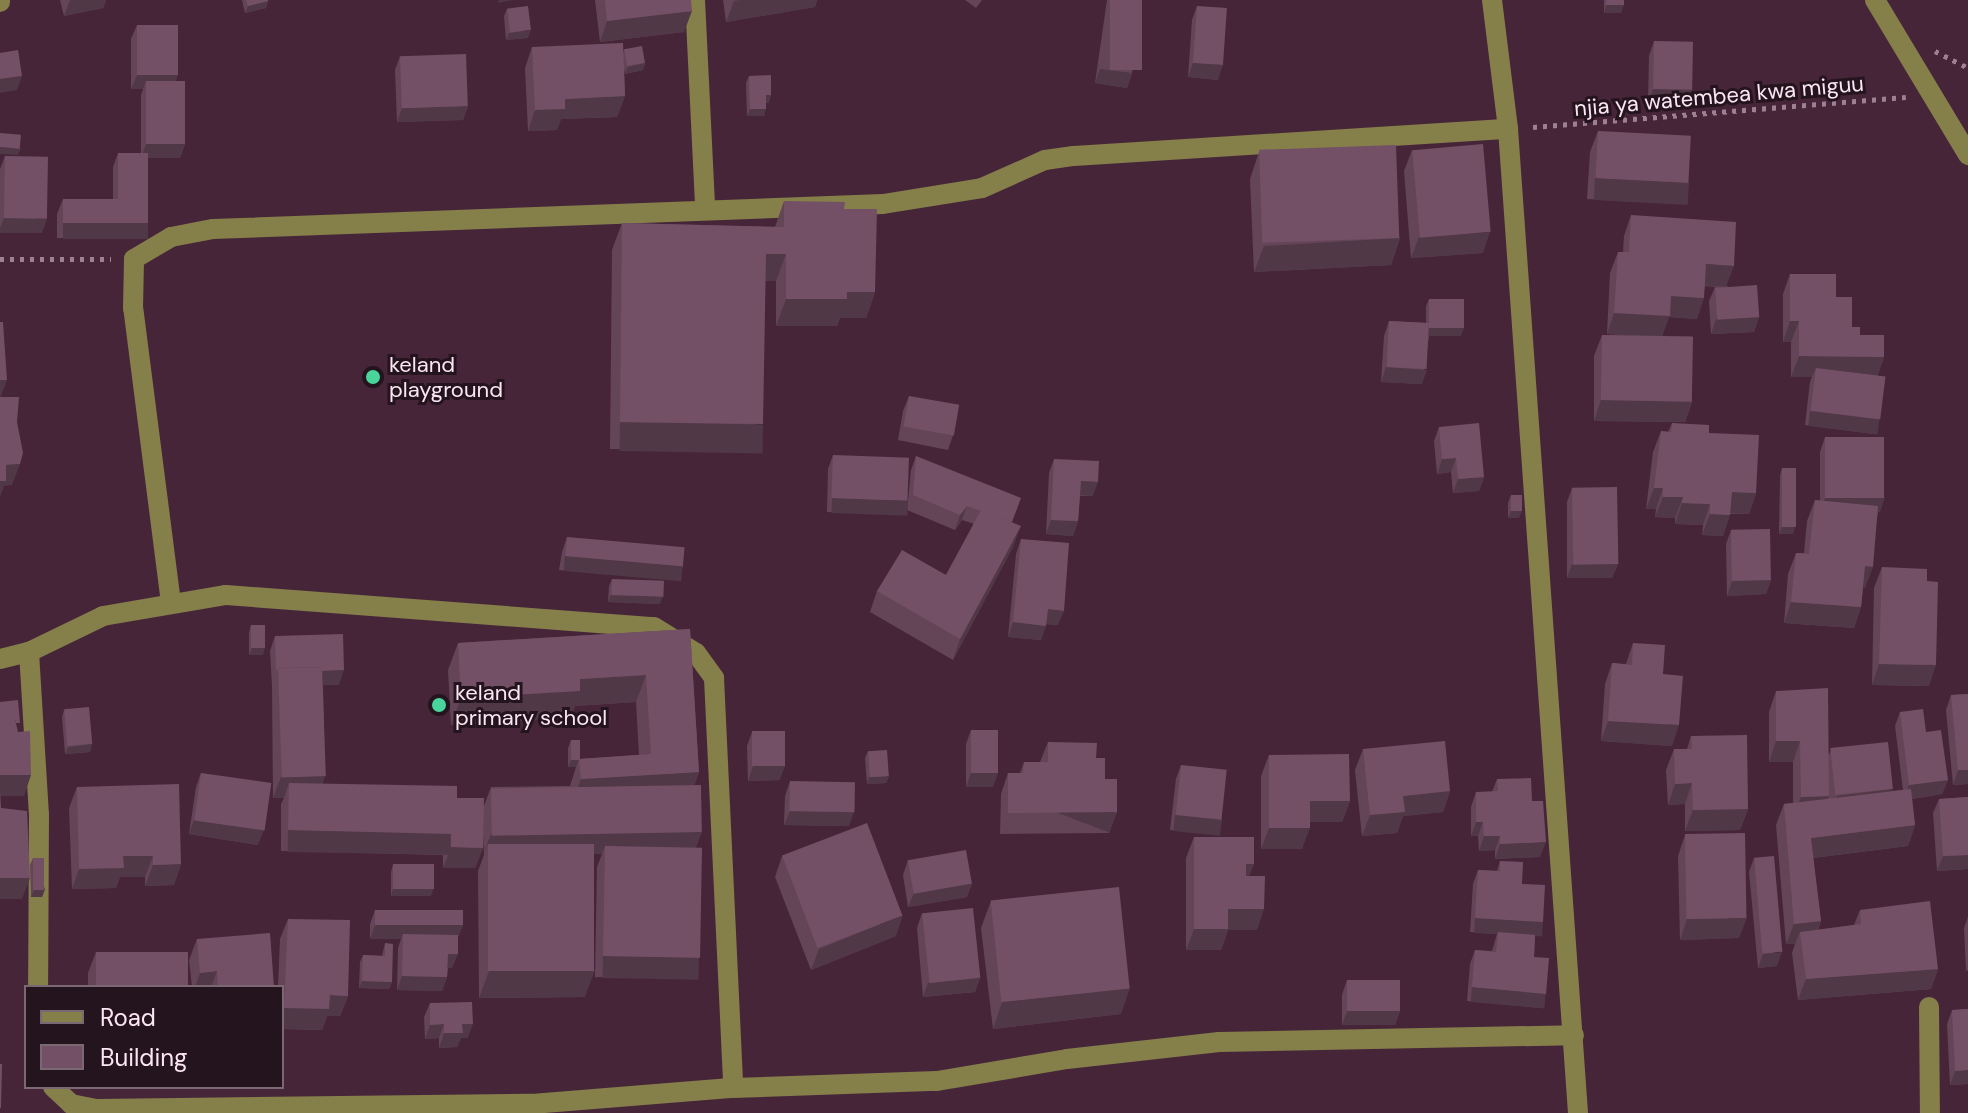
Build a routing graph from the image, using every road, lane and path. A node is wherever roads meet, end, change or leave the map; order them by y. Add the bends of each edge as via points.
1 (695, 0) edge
2 (1492, 0) edge
3 (1875, 0) edge
4 (1933, 95) junction
5 (1508, 129) junction
6 (1968, 155) edge
7 (705, 207) junction
8 (0, 259) edge
9 (134, 259) junction
10 (171, 603) junction
11 (29, 652) junction
12 (0, 659) edge
13 (38, 985) edge
14 (1929, 1007) dead end
15 (1574, 1035) junction
16 (733, 1088) junction
17 (55, 1089) edge
18 (532, 1108) edge
19 (1578, 1113) edge
20 (1930, 1113) edge

1 - 7 street
2 - 5 street
3 - 4 street
4 - 5 path, njia ya watembea kwa miguu
4 - 6 street
5 - 7 street via 1074,156 1045,160 982,188 883,204
5 - 15 street
7 - 9 street via 213,229 171,237
8 - 9 path
9 - 10 street via 141,399
10 - 11 street via 103,616
10 - 16 street via 226,595 286,596 654,627 696,653 714,678 717,713
11 - 12 street
11 - 13 street via 39,814
14 - 20 street
15 - 16 street via 1219,1042 937,1081
15 - 19 street
16 - 18 street
17 - 18 street via 71,1104 97,1109

